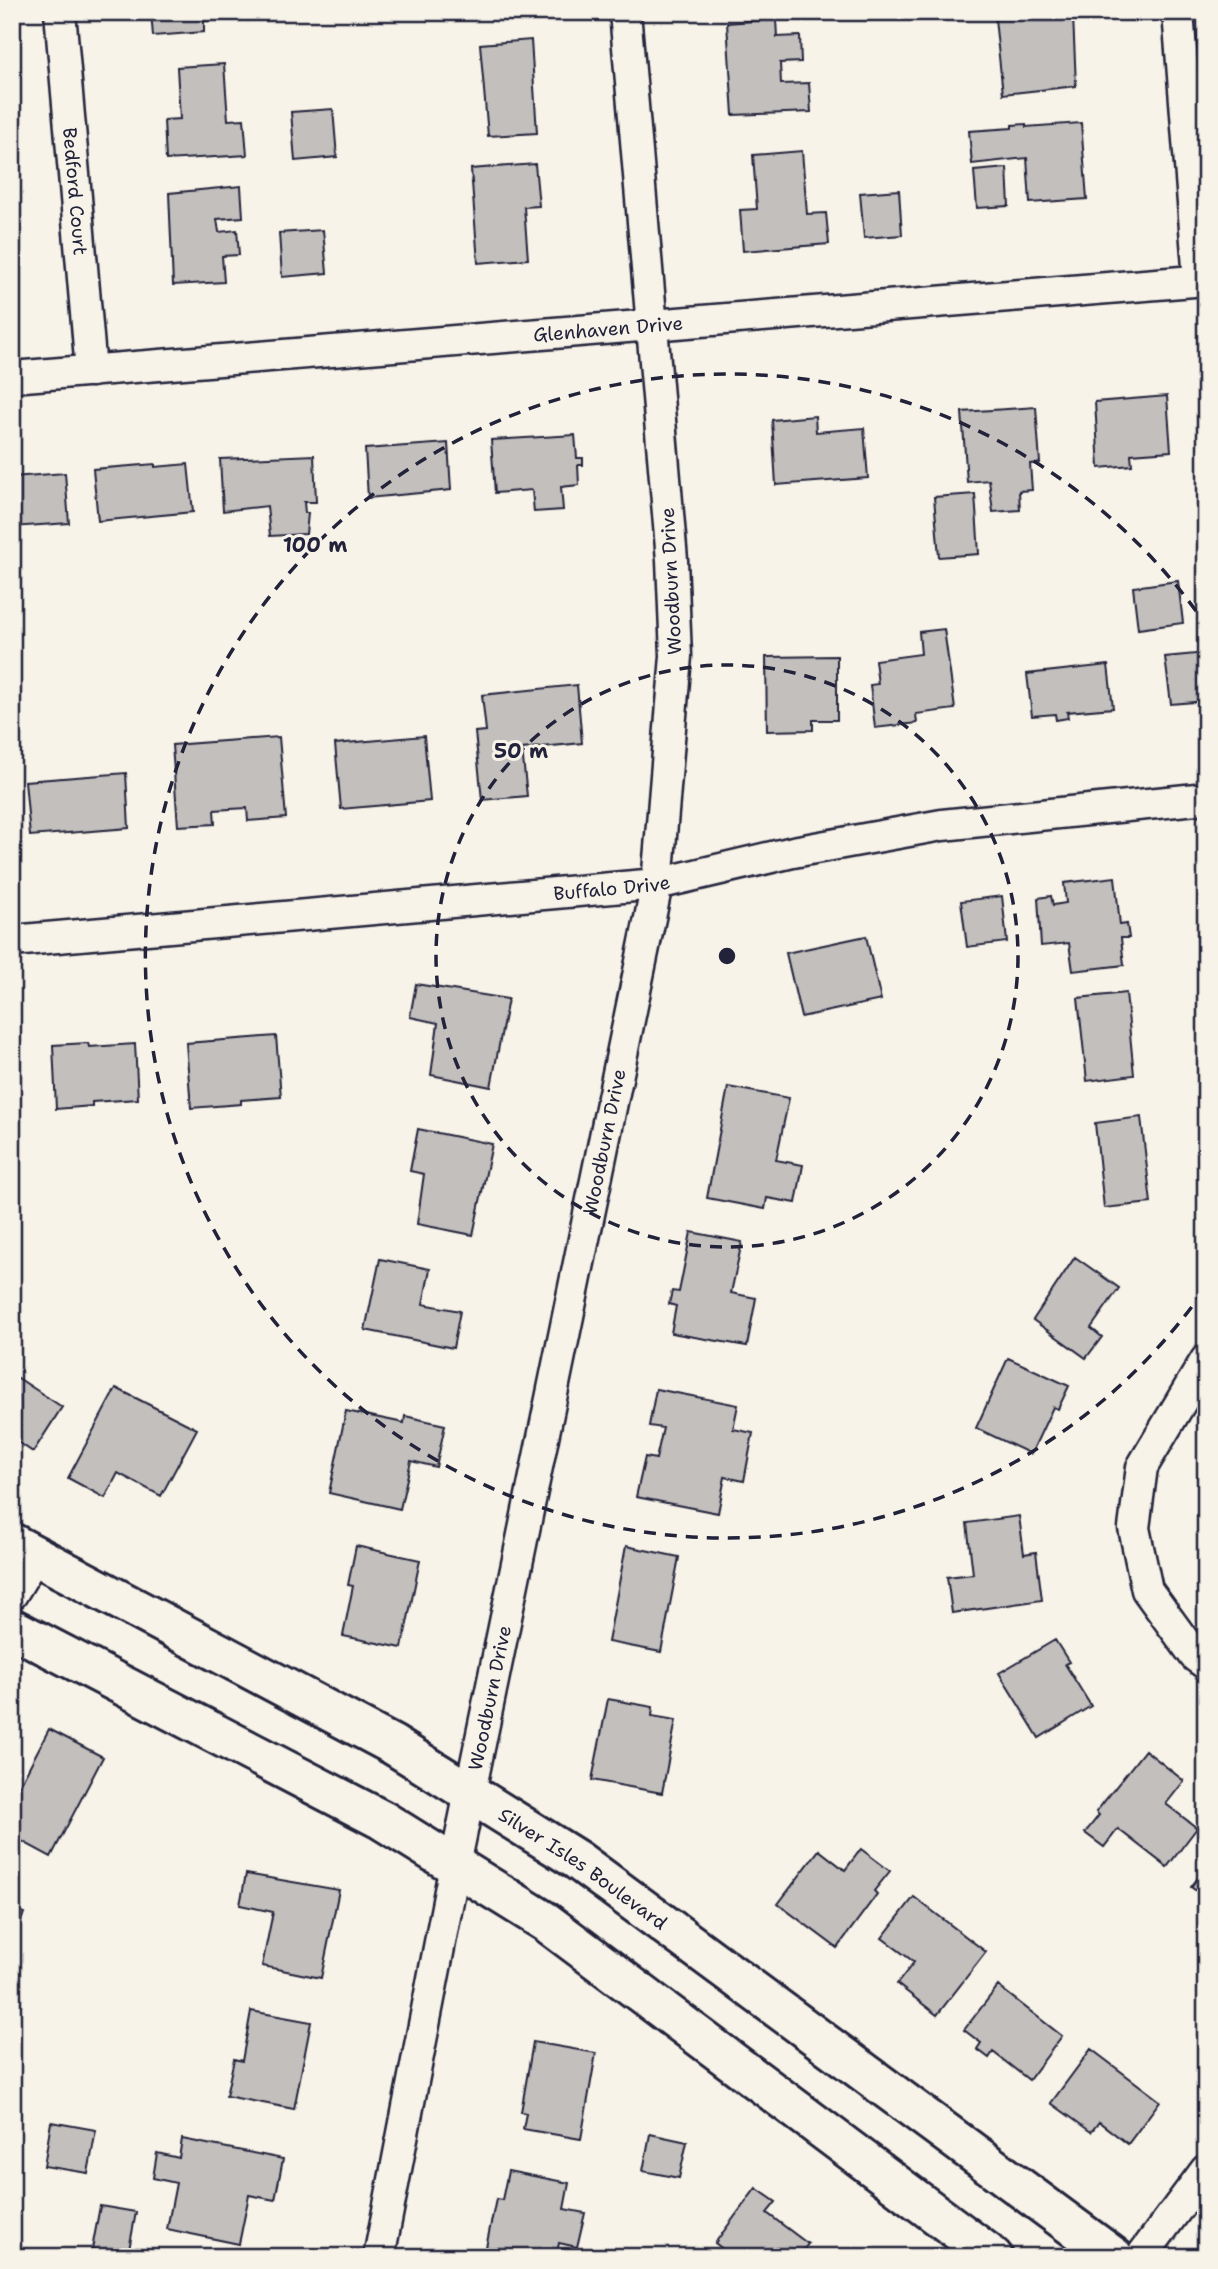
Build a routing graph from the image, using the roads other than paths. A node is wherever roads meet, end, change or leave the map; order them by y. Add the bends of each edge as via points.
1 (60, 12) edge
2 (625, 12) edge
3 (1178, 12) edge
4 (1202, 280) edge
5 (650, 324) junction
6 (91, 371) junction
7 (12, 377) edge
8 (1206, 798) edge
9 (657, 884) junction
10 (12, 942) edge
11 (1206, 1360) edge
12 (24, 1549) edge
13 (12, 1594) edge
14 (12, 1628) edge
15 (1206, 1664) edge
16 (470, 1793) junction
17 (455, 1866) junction
18 (1206, 2170) edge
19 (379, 2257) edge
20 (993, 2257) edge
21 (1114, 2257) edge
22 (1141, 2257) edge

1 - 6 street, Bedford Court
2 - 5 street, Woodburn Drive
3 - 4 street
4 - 5 street, Glenhaven Drive
5 - 6 street, Glenhaven Drive
5 - 9 street, Woodburn Drive via 672,560 676,656
6 - 7 street, Glenhaven Drive
8 - 9 street, Buffalo Drive via 942,825 793,852
9 - 10 street, Buffalo Drive
9 - 16 street, Woodburn Drive
11 - 15 street via 1142,1467 1134,1528 1147,1590 1195,1656
12 - 13 street
12 - 16 street, Silver Isles Boulevard via 393,1745
14 - 17 street via 382,1820
16 - 17 street, Woodburn Drive
16 - 21 street, Silver Isles Boulevard via 661,1920
17 - 19 street, Woodburn Drive
17 - 20 street via 546,1922
18 - 22 street

